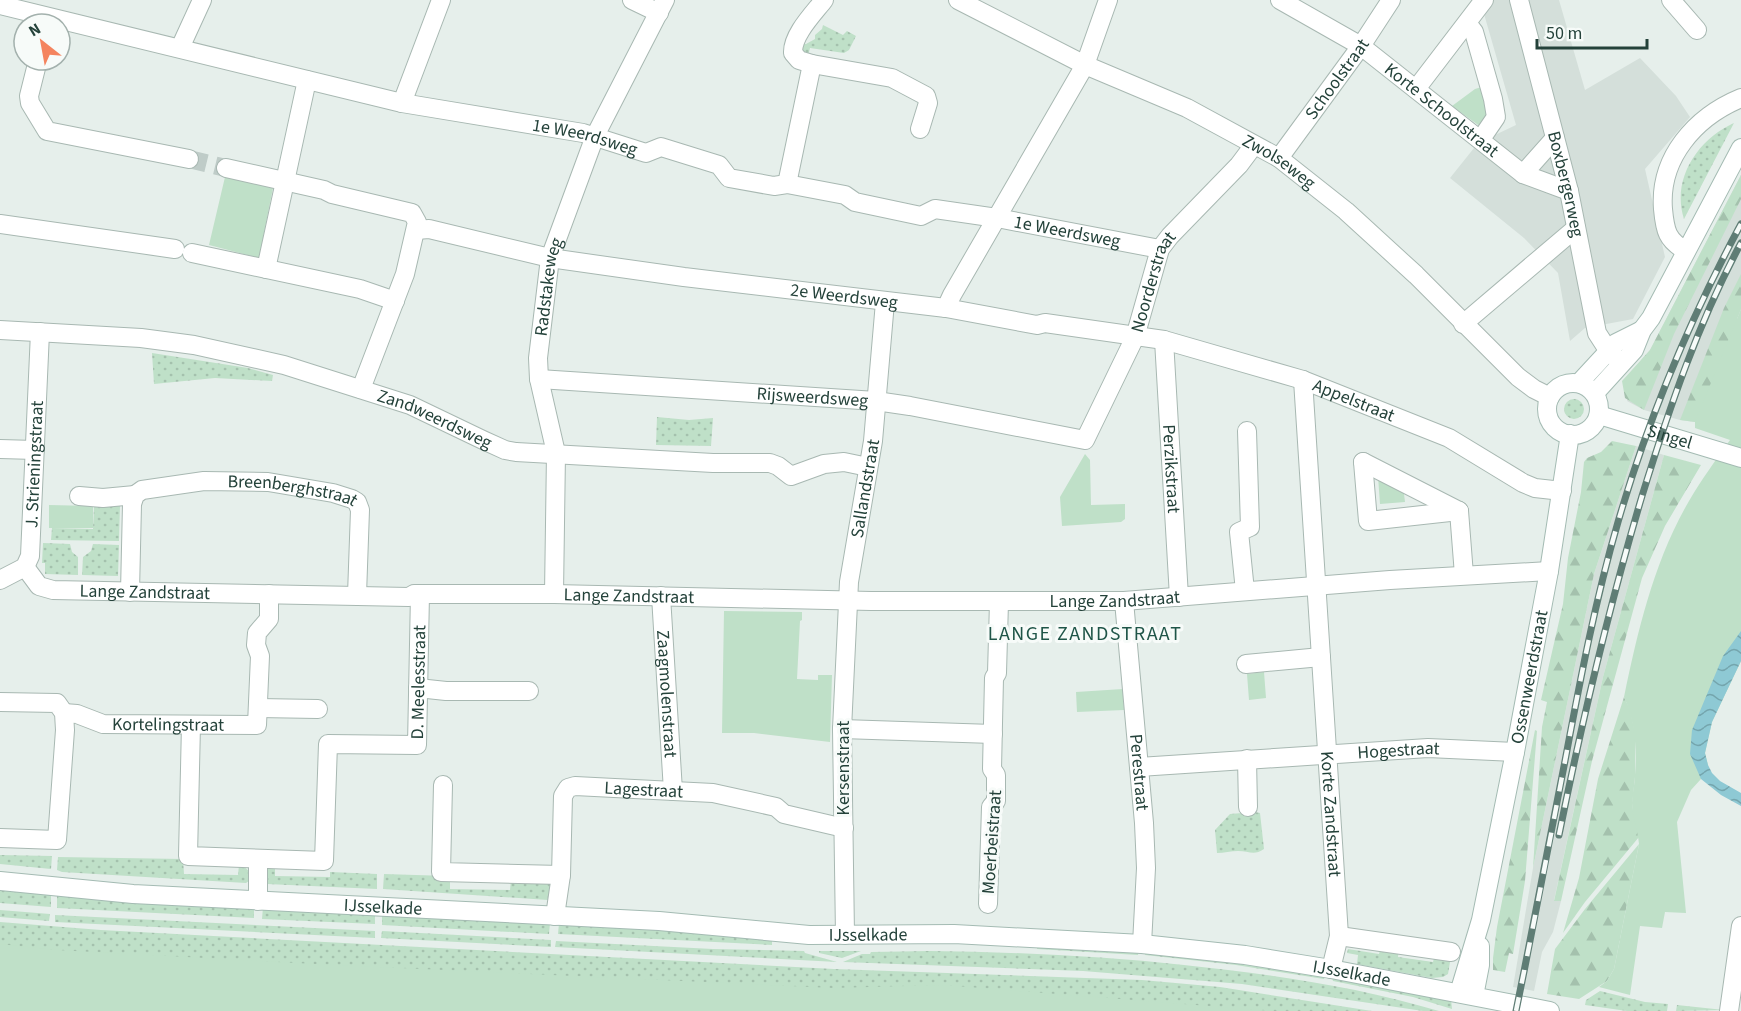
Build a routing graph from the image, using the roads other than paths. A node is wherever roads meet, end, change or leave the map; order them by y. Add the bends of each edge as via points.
1 (202, 0) edge
2 (441, 0) edge
3 (632, 0) edge
4 (824, 0) edge
5 (958, 0) edge
6 (1108, 0) edge
7 (1280, 0) edge
8 (1391, 0) edge
9 (1485, 0) edge
10 (1671, 0) edge
11 (1522, 1) edge
12 (0, 5) edge
13 (662, 7) edge
14 (21, 12) edge
15 (1467, 23) junction
16 (72, 26) edge
17 (1697, 30) dead end
18 (1361, 46) junction
19 (180, 48) junction
20 (812, 64) junction
21 (1085, 65) junction
22 (35, 72) edge
23 (307, 80) junction
24 (1416, 89) junction
25 (1741, 98) edge
26 (402, 103) junction
27 (920, 129) dead end
28 (595, 136) junction
29 (1555, 138) junction
30 (1481, 139) junction
31 (1254, 145) junction
32 (1741, 148) edge
33 (1279, 158) junction
34 (189, 159) tunnel mouth
35 (226, 168) tunnel mouth
36 (1523, 174) junction
37 (286, 182) junction
38 (787, 184) junction
39 (1569, 191) junction
40 (997, 218) junction
41 (0, 225) edge
42 (1576, 228) junction
43 (416, 230) junction
44 (1160, 249) junction
45 (1686, 251) junction
46 (550, 258) junction
47 (266, 269) junction
48 (395, 302) junction
49 (885, 302) junction
50 (946, 308) junction
51 (1463, 324) junction
52 (0, 330) edge
53 (1642, 330) junction
54 (40, 332) junction
55 (1135, 337) junction
56 (1164, 340) junction
57 (1608, 350) junction
58 (1622, 364) junction
59 (539, 379) junction
60 (1303, 380) junction
61 (1587, 388) junction
62 (362, 389) junction
63 (1550, 397) junction
64 (876, 401) junction
65 (1599, 415) junction
66 (1247, 431) dead end
67 (1570, 434) junction
68 (1085, 440) joint
69 (0, 449) edge
70 (35, 450) junction
71 (556, 453) junction
72 (1741, 458) edge
73 (868, 467) junction
74 (1562, 491) junction
75 (135, 495) junction
76 (79, 496) dead end
77 (1460, 511) junction
78 (25, 567) junction
79 (1549, 571) junction
80 (1464, 575) junction
81 (0, 580) edge
82 (1315, 586) junction
83 (1245, 591) junction
84 (130, 592) junction
85 (269, 594) junction
86 (420, 594) junction
87 (555, 594) junction
88 (357, 596) junction
89 (661, 596) junction
90 (1179, 597) junction
91 (848, 601) junction
92 (999, 602) junction
93 (1124, 602) junction
94 (1321, 657) junction
95 (1246, 664) dead end
96 (418, 687) junction
97 (529, 691) dead end
98 (0, 702) edge
99 (258, 708) junction
100 (318, 709) dead end
101 (64, 713) junction
102 (192, 725) junction
103 (842, 729) junction
104 (993, 734) junction
105 (1515, 752) junction
106 (1326, 753) junction
107 (1247, 759) junction
108 (1138, 767) junction
109 (443, 785) dead end
110 (673, 790) junction
111 (1248, 807) dead end
112 (844, 828) junction
113 (0, 838) edge
114 (258, 860) junction
115 (561, 875) junction
116 (0, 881) edge
117 (258, 900) junction
118 (988, 904) dead end
119 (555, 916) junction
120 (1741, 926) edge
121 (845, 935) junction
122 (1338, 936) junction
123 (1142, 944) junction
124 (1451, 952) dead end
125 (1331, 969) junction
126 (1466, 994) junction
127 (1550, 1011) edge
128 (1729, 1011) edge

1 - 19 street
2 - 26 street
3 - 13 street
4 - 20 street via 792,45 799,60
5 - 21 street, Zwolseweg
6 - 21 street
7 - 18 street, Korte Schoolstraat
8 - 18 street, Schoolstraat
9 - 15 street
10 - 17 street
11 - 29 street, Boxbergerweg
12 - 14 street, 1e Weerdsweg
13 - 28 street, Radstakeweg
15 - 24 street
15 - 30 street via 1474,32 1496,117
16 - 19 street, 1e Weerdsweg
18 - 24 street, Korte Schoolstraat
18 - 33 street, Schoolstraat
19 - 23 street, 1e Weerdsweg
20 - 27 street via 892,78 926,96 928,103
20 - 38 street
21 - 31 street, Zwolseweg via 1187,108
21 - 40 street
22 - 34 street via 30,103 47,130
23 - 26 street, 1e Weerdsweg
23 - 37 street
24 - 30 street, Korte Schoolstraat
25 - 45 street via 1695,128 1667,170 1662,198 1666,231 1674,244
26 - 28 street, 1e Weerdsweg
28 - 38 street, 1e Weerdsweg via 646,153 661,147 719,165 729,178 774,186
28 - 46 street, Radstakeweg
29 - 36 street
29 - 39 street, Boxbergerweg
30 - 36 street, Korte Schoolstraat
31 - 33 street, Zwolseweg
31 - 44 street, Noorderstraat
32 - 45 street
33 - 51 street, Zwolseweg via 1346,211
35 - 37 street
36 - 39 street, Korte Schoolstraat
37 - 43 street via 412,213
37 - 47 street
38 - 40 street, 1e Weerdsweg via 921,216 935,209
39 - 42 street, Boxbergerweg
40 - 44 street, 1e Weerdsweg
40 - 50 street
41 - 47 street via 190,252
42 - 51 street
42 - 57 street, Boxbergerweg via 1597,333
43 - 46 street, 2e Weerdsweg via 429,229
43 - 48 street
44 - 55 street, Noorderstraat
45 - 53 street
46 - 49 street, 2e Weerdsweg
46 - 59 street, Radstakeweg
47 - 48 street via 360,289
48 - 62 street
49 - 50 street, 2e Weerdsweg
49 - 64 street, Sallandstraat
50 - 55 street, 2e Weerdsweg via 1037,325
51 - 63 street, Zwolseweg via 1522,381
52 - 54 street, Zandweerdsweg
53 - 57 street
53 - 58 street via 1634,350
54 - 62 street, Zandweerdsweg via 194,345 284,365
54 - 70 street, J. Strieningstraat
55 - 56 street, Appelstraat
55 - 68 street, Noorderstraat
56 - 60 street, Appelstraat
56 - 90 street, Perzikstraat
57 - 58 street, Boxbergerweg
57 - 61 street
58 - 61 street
59 - 64 street, Rijsweerdsweg
59 - 71 street, Radstakeweg
60 - 74 street, Appelstraat via 1449,438 1523,483
60 - 82 street, Korte Zandstraat
61 - 63 street via 1562,385
61 - 65 street via 1599,406
62 - 71 street, Zandweerdsweg via 410,405 505,450
63 - 67 street via 1549,418 1555,427
64 - 68 street, Rijsweerdsweg
64 - 73 street, Sallandstraat
65 - 67 street via 1588,430
65 - 72 street, Singel
66 - 83 street via 1250,527 1239,532
67 - 74 street, Ossenweerdstraat
69 - 70 street
70 - 78 street, J. Strieningstraat via 30,556
71 - 73 street, Zandweerdsweg via 770,463 791,476 824,464 844,462
71 - 87 street, Radstakeweg
73 - 91 street, Sallandstraat
74 - 79 street, Ossenweerdstraat
75 - 76 street, Breenberghstraat
75 - 84 street
75 - 88 street, Breenberghstraat via 142,490 204,481 268,482 352,498 360,510
77 - 77 street via 1368,521 1363,462 1427,495
77 - 80 street
78 - 81 street
78 - 84 street, Lange Zandstraat via 39,586 47,589
79 - 80 street, Lange Zandstraat
79 - 105 street, Ossenweerdstraat
80 - 82 street, Lange Zandstraat
82 - 83 street, Lange Zandstraat
82 - 94 street, Korte Zandstraat
83 - 90 street, Lange Zandstraat
84 - 85 street, Lange Zandstraat
85 - 88 street, Lange Zandstraat
85 - 99 street via 269,619 257,633
86 - 87 street, Lange Zandstraat
86 - 88 street, Lange Zandstraat
86 - 96 street, D. Meelesstraat
87 - 89 street, Lange Zandstraat
89 - 91 street, Lange Zandstraat
89 - 110 street, Zaagmolenstraat
90 - 93 street, Lange Zandstraat
91 - 92 street, Lange Zandstraat
91 - 103 street, Kersenstraat
92 - 93 street, Lange Zandstraat
92 - 104 street, Moerbeistraat
93 - 108 street, Perestraat
94 - 95 street
94 - 106 street, Korte Zandstraat
96 - 97 street
96 - 114 street, D. Meelesstraat via 417,745 328,744 324,861
98 - 101 street, Kortelingstraat via 57,703
99 - 100 street
99 - 102 street, Kortelingstraat via 257,725
101 - 102 street, Kortelingstraat via 103,724
101 - 113 street via 57,840
102 - 114 street via 189,856
103 - 104 street
103 - 112 street, Kersenstraat
104 - 118 street, Moerbeistraat via 996,801 991,807
105 - 106 street, Hogestraat via 1428,748
105 - 126 street, Ossenweerdstraat
106 - 107 street, Hogestraat
106 - 122 street, Korte Zandstraat
107 - 108 street, Hogestraat
107 - 111 street
108 - 123 street, Perestraat via 1145,846
109 - 115 street via 441,872
110 - 112 street, Lagestraat via 713,793 776,807 784,814
110 - 115 street, Lagestraat via 568,788 563,796
112 - 121 street, Kersenstraat
114 - 117 street
115 - 119 street, Lagestraat
116 - 117 street, IJsselkade via 133,894
117 - 119 street, IJsselkade
119 - 121 street, IJsselkade
120 - 128 street
121 - 123 street, IJsselkade via 954,934
122 - 124 street, IJsselkade
122 - 125 street, Korte Zandstraat
123 - 125 street, IJsselkade
125 - 126 street, IJsselkade
126 - 127 street, IJsselkade

